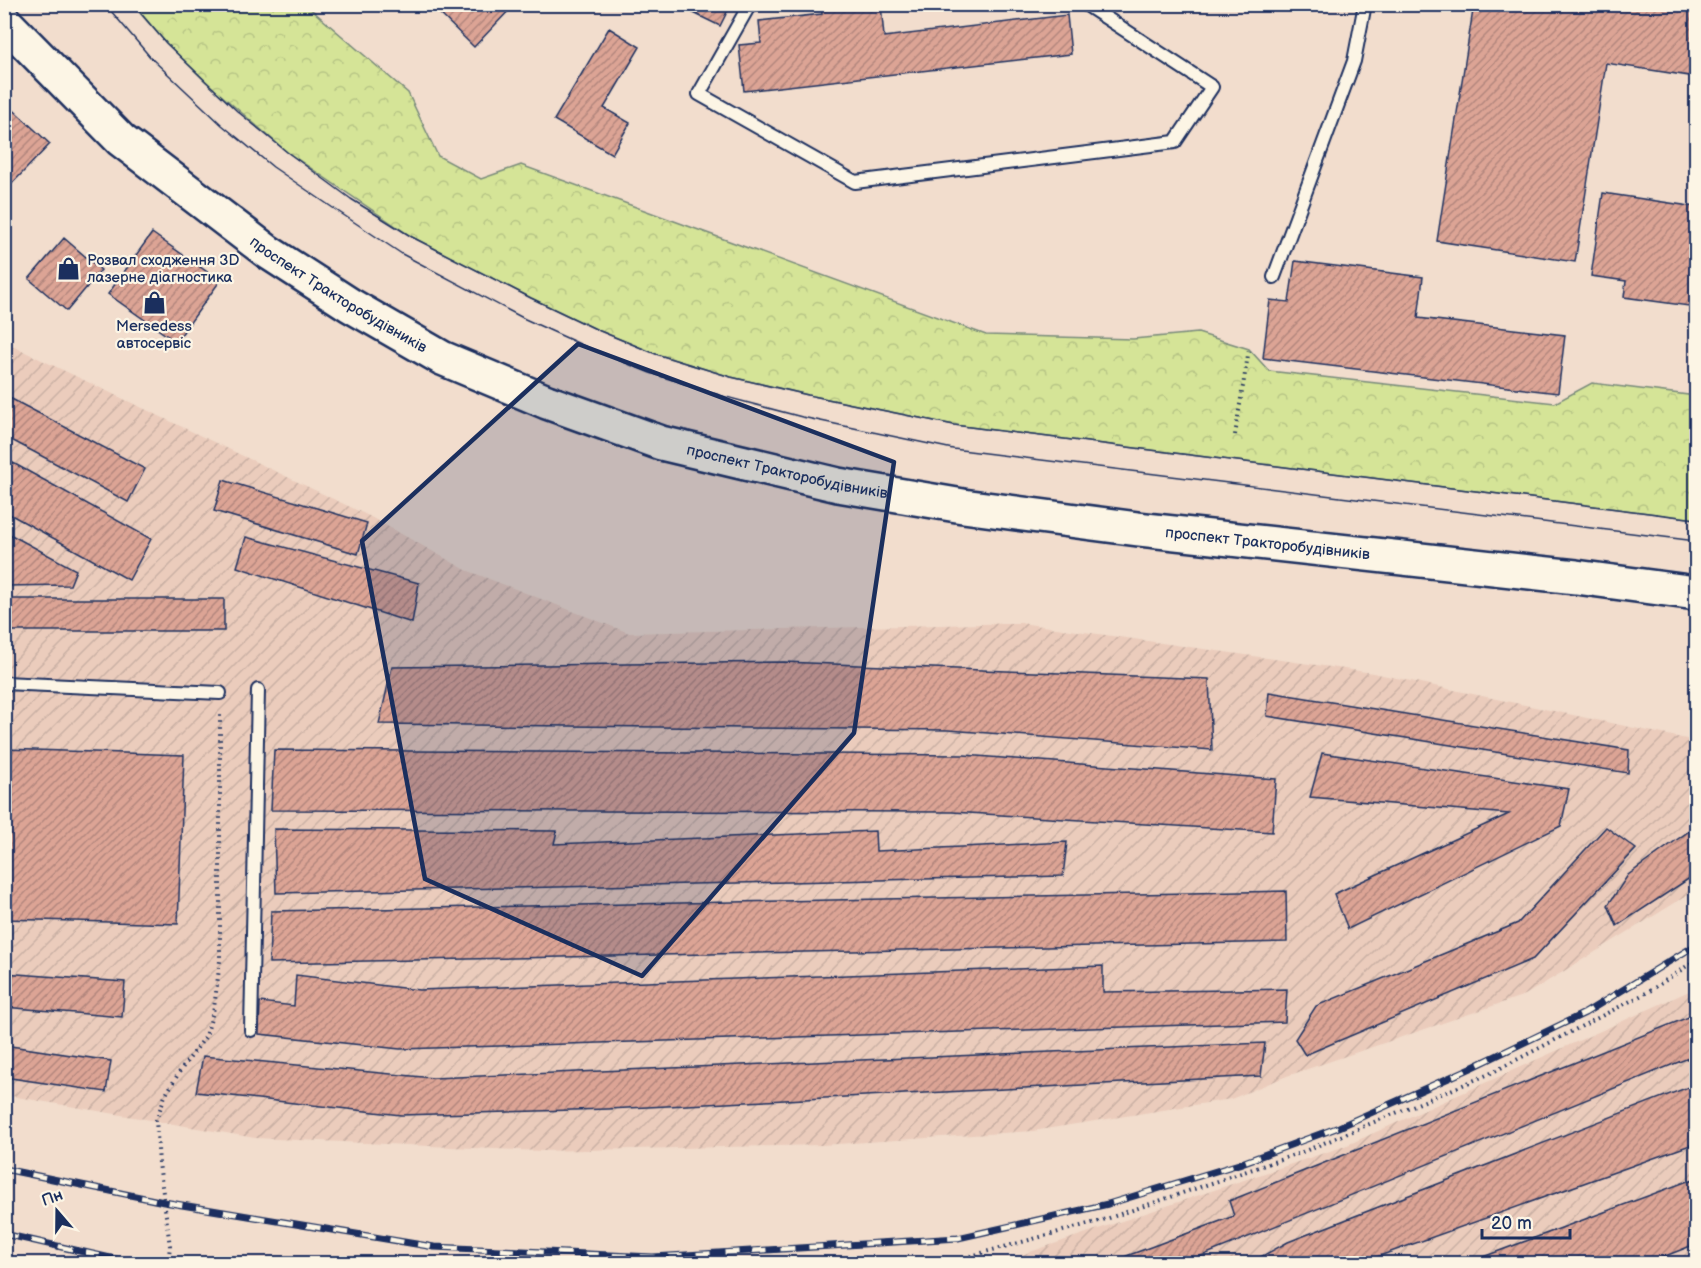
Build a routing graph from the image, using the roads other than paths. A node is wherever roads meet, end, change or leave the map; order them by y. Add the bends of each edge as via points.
1 (750, 4) edge
2 (1085, 4) edge
3 (1365, 4) edge
4 (4, 21) edge
5 (1274, 277) dead end
6 (1696, 593) edge
7 (4, 683) edge
8 (258, 690) dead end
9 (220, 693) road end
10 (251, 1030) dead end

1 - 2 lane via 699,94 855,182 1175,142 1212,87
3 - 5 lane via 1354,61
4 - 6 main road, проспект Тракторобудівників via 121,140 268,252 341,300 442,358 547,402 661,443 838,485 963,506
7 - 9 lane
8 - 10 lane

